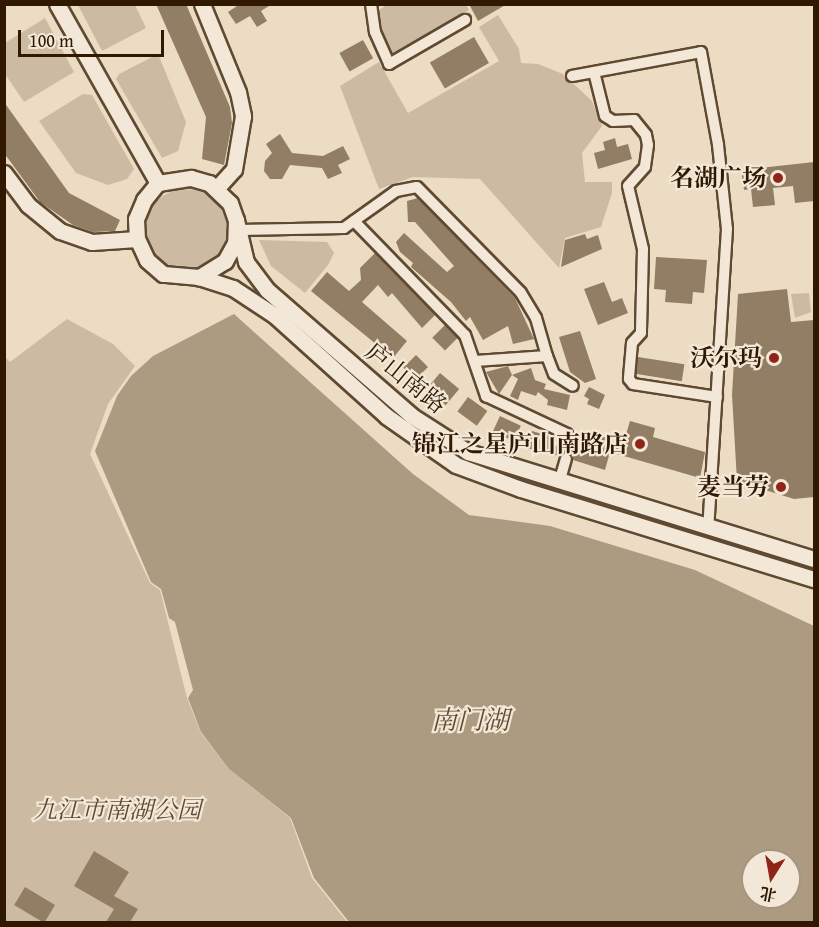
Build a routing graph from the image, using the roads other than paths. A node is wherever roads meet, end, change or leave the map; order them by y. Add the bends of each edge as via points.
1 (57, 4) edge
2 (202, 4) edge
3 (372, 4) edge
4 (465, 21) dead end
5 (594, 72) junction
6 (572, 76) dead end
7 (4, 173) edge
8 (158, 183) junction
9 (217, 188) junction
10 (354, 221) junction
11 (238, 225) junction
12 (137, 239) junction
13 (199, 277) junction
14 (547, 356) junction
15 (475, 361) junction
16 (573, 386) dead end
17 (717, 397) junction
18 (569, 447) dead end
19 (566, 459) dead end
20 (560, 483) junction
21 (708, 528) junction
22 (814, 559) edge
23 (814, 579) edge

1 - 8 main road
2 - 9 main road via 238,92 243,116 234,169
3 - 4 street via 375,32 388,64
5 - 6 street
5 - 17 street via 606,116 613,121 634,120 648,145 645,167 628,186 643,249 641,333 632,343 629,379 633,384
5 - 17 street via 701,52 718,145 727,229
7 - 12 main road via 28,205 60,231 92,242
8 - 9 main road via 191,178
8 - 12 main road via 144,200 136,219
9 - 11 main road via 230,203
10 - 11 street via 330,231
10 - 14 street via 396,191 417,187 521,293 536,318
10 - 15 street via 465,335
11 - 13 main road via 235,243 225,261
11 - 20 main road, 庐山南路 via 246,262 267,290 412,416 468,452
12 - 13 main road via 147,260 163,274
13 - 23 main road, 庐山南路 via 233,288 274,315 386,416 456,465 521,489
14 - 15 street
14 - 16 street via 554,374
15 - 18 street via 486,396 567,434
17 - 21 street
19 - 20 street
20 - 21 main road, 庐山南路
21 - 22 main road, 庐山南路

